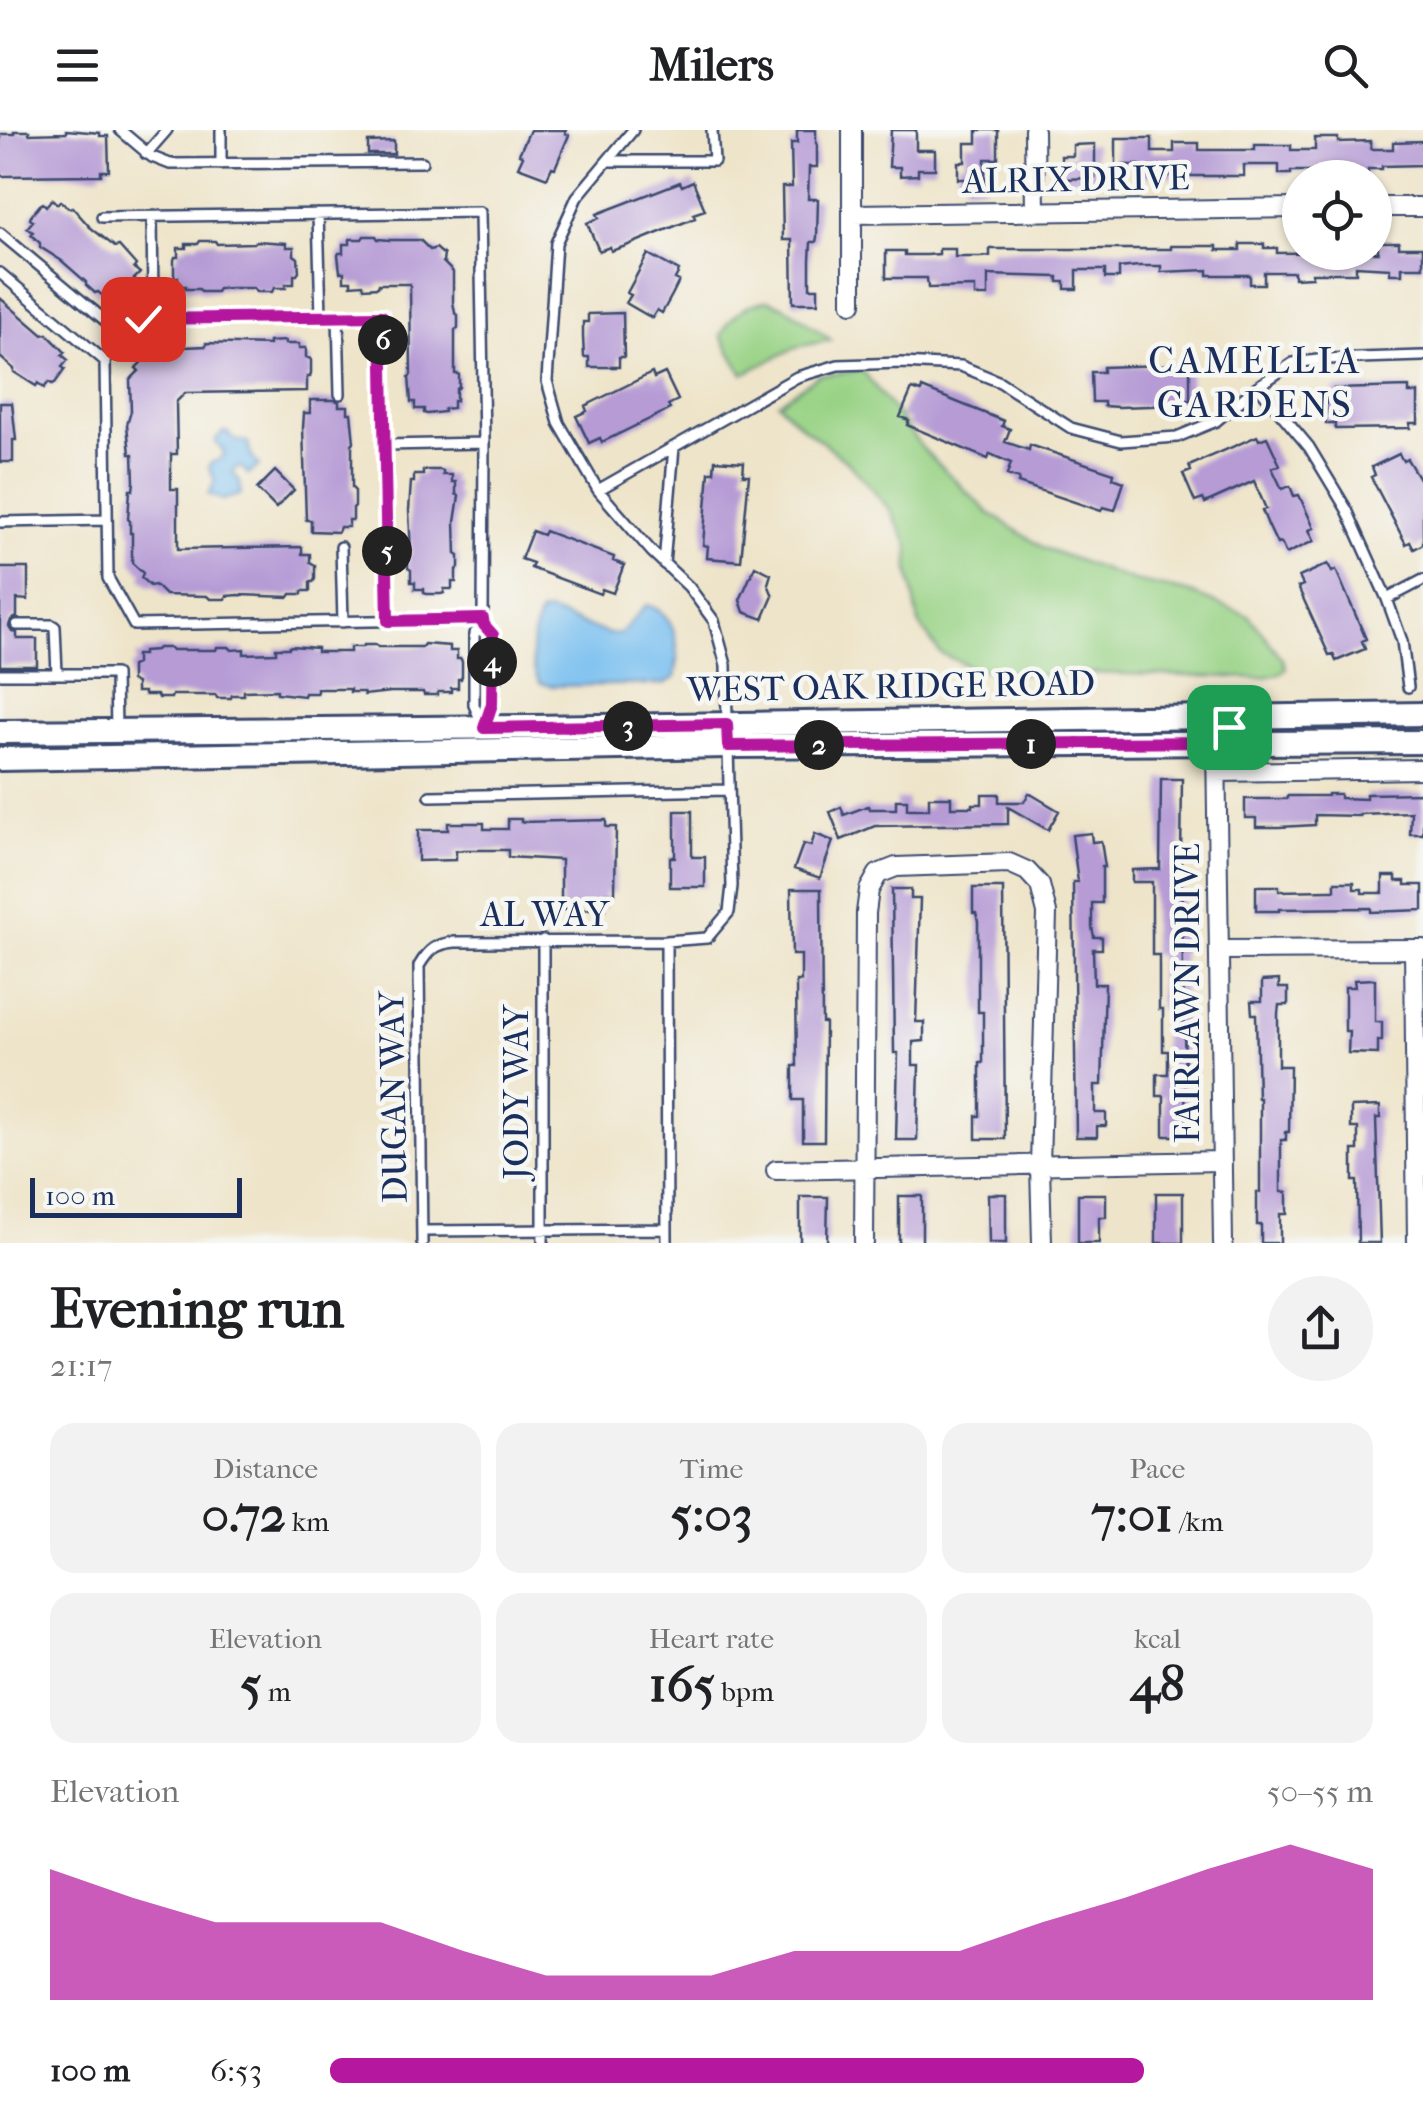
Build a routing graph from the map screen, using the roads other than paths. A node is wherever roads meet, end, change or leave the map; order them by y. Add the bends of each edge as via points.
1 (120, 130) edge
2 (167, 130) edge
3 (221, 130) edge
4 (633, 130) edge
5 (712, 130) edge
6 (852, 130) edge
7 (1034, 130) edge
8 (146, 154) junction
9 (606, 161) junction
10 (422, 162) dead end
11 (221, 164) junction
12 (1392, 207) edge
13 (1423, 207) edge
14 (1282, 208) edge
15 (1035, 212) junction
16 (318, 214) junction
17 (852, 214) junction
18 (152, 216) junction
19 (102, 217) dead end
20 (0, 233) edge
21 (0, 273) edge
22 (852, 303) dead end
23 (320, 316) junction
24 (338, 316) junction
25 (143, 319) junction
26 (125, 338) junction
27 (1423, 356) edge
28 (105, 362) junction
29 (1258, 386) junction
30 (340, 394) dead end
31 (484, 444) junction
32 (384, 445) junction
33 (674, 447) junction
34 (598, 490) junction
35 (108, 520) junction
36 (0, 522) edge
37 (341, 547) dead end
38 (664, 564) junction
39 (1423, 580) edge
40 (1388, 598) junction
41 (388, 621) junction
42 (343, 622) junction
43 (484, 622) junction
44 (23, 639) dead end
45 (23, 666) dead end
46 (2, 672) edge
47 (57, 674) junction
48 (1408, 687) dead end
49 (1423, 714) edge
50 (1392, 715) junction
51 (484, 728) junction
52 (116, 731) junction
53 (0, 732) edge
54 (728, 735) junction
55 (1216, 742) junction
56 (1423, 742) edge
57 (0, 759) edge
58 (1423, 769) edge
59 (1218, 772) junction
60 (728, 790) junction
61 (430, 796) dead end
62 (542, 940) junction
63 (666, 941) junction
64 (1419, 949) edge
65 (1220, 950) junction
66 (427, 952) joint
67 (1221, 1162) junction
68 (1040, 1166) junction
69 (863, 1168) junction
70 (776, 1170) dead end
71 (666, 1229) junction
72 (422, 1230) junction
73 (544, 1230) junction
74 (422, 1243) edge
75 (544, 1243) edge
76 (667, 1243) edge
77 (864, 1243) edge
78 (1042, 1243) edge
79 (1223, 1243) edge
80 (1417, 1243) edge

1 - 8 lane
2 - 8 lane
3 - 11 lane
4 - 9 lane, AL WAY
5 - 9 lane via 714,161
6 - 17 street
7 - 15 street
8 - 11 lane via 170,164
9 - 34 lane, AL WAY via 577,196 556,242 547,380 559,423
10 - 11 lane
12 - 13 street
14 - 15 street, ALRIX DRIVE
15 - 17 street, ALRIX DRIVE
16 - 18 lane
16 - 23 lane
16 - 31 lane via 480,212
17 - 22 street
18 - 19 lane
18 - 25 lane via 153,298
20 - 26 lane
21 - 28 lane
23 - 24 lane
23 - 25 lane
24 - 30 lane
24 - 32 lane via 382,316
25 - 26 lane
26 - 28 lane
27 - 29 lane via 1293,363
28 - 35 lane
29 - 33 lane via 1216,422 1176,437 1121,441 1071,428 1000,382 961,366 838,365 797,377
29 - 40 lane via 1309,447
31 - 32 lane
31 - 43 lane
32 - 41 lane
33 - 34 lane
33 - 38 lane
34 - 38 lane, AL WAY
35 - 36 lane
35 - 42 lane via 108,578 134,625
37 - 42 lane
38 - 54 lane, AL WAY via 714,621 726,665
39 - 40 lane
40 - 48 lane
41 - 42 lane
41 - 43 lane
43 - 51 lane via 493,635 492,704
43 - 51 lane via 474,634 474,704
44 - 47 lane via 20,625 55,627
45 - 46 lane
46 - 47 lane
47 - 52 lane via 115,674
49 - 50 street, WEST OAK RIDGE ROAD
50 - 54 street, WEST OAK RIDGE ROAD
50 - 55 street via 1379,725 1353,728 1220,728
51 - 52 street, WEST OAK RIDGE ROAD
51 - 54 street, WEST OAK RIDGE ROAD
52 - 53 street, WEST OAK RIDGE ROAD
54 - 55 street, WEST OAK RIDGE ROAD
54 - 57 street, WEST OAK RIDGE ROAD
54 - 60 lane, AL WAY
55 - 56 street, WEST OAK RIDGE ROAD
55 - 59 street, FAIRLAWN DRIVE
58 - 59 street
59 - 65 street, FAIRLAWN DRIVE
60 - 61 lane
60 - 63 lane, AL WAY via 728,912 707,938
62 - 63 lane, AL WAY
62 - 66 lane, AL WAY via 455,942
62 - 73 lane, JODY WAY
63 - 71 lane
64 - 65 street
64 - 80 street
65 - 67 street, FAIRLAWN DRIVE
66 - 72 lane, DUGAN WAY via 419,966
67 - 68 street
67 - 79 street, FAIRLAWN DRIVE
68 - 69 street
68 - 69 street via 1047,913 1040,884 1010,864 896,867 878,874 869,890
68 - 78 street
69 - 70 street
69 - 77 street
71 - 73 lane
71 - 76 lane
72 - 73 lane
72 - 74 lane, DUGAN WAY
73 - 75 lane, JODY WAY

